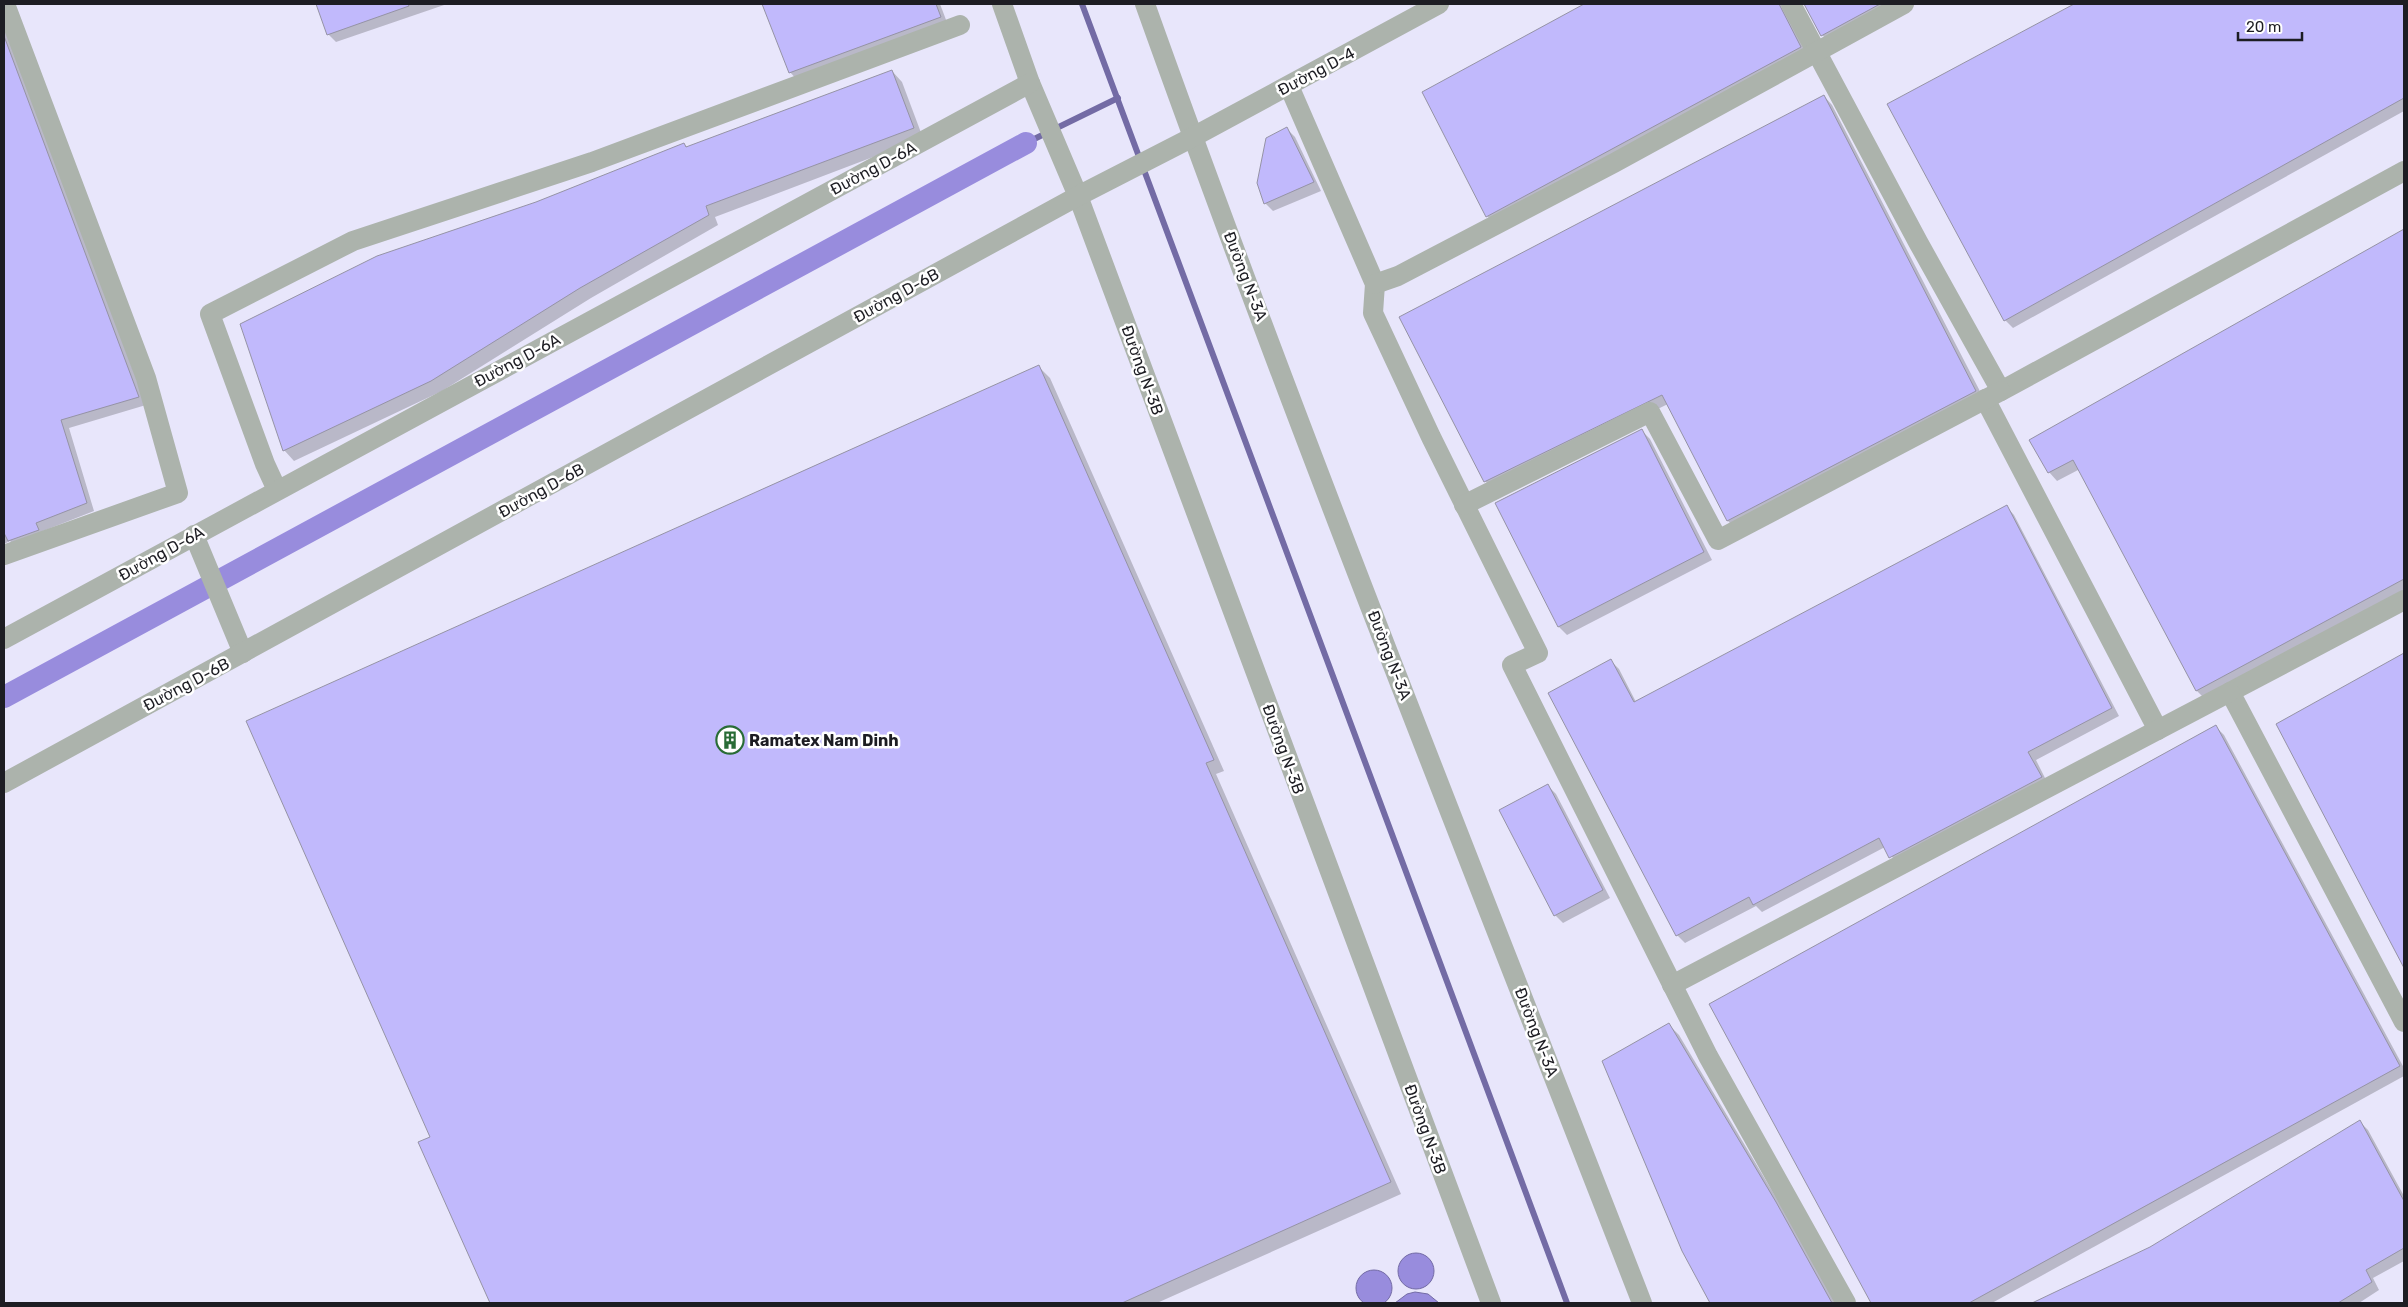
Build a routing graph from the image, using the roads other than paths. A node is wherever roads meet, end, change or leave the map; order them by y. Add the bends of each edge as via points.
1 (5, 4) edge
2 (1002, 4) edge
3 (1145, 4) edge
4 (1439, 4) edge
5 (1791, 4) edge
6 (1904, 4) edge
7 (960, 25) dead end
8 (1816, 52) junction
9 (1030, 83) junction
10 (1289, 86) junction
11 (1193, 138) junction
12 (2404, 171) edge
13 (1120, 174) joint
14 (1078, 196) junction
15 (1375, 284) junction
16 (1993, 395) junction
17 (276, 490) junction
18 (1464, 505) junction
19 (194, 535) junction
20 (4, 555) edge
21 (2404, 600) edge
22 (4, 639) edge
23 (243, 653) junction
24 (2230, 692) junction
25 (2158, 730) junction
26 (4, 783) edge
27 (1672, 985) junction
28 (2404, 1022) edge
29 (1490, 1303) edge
30 (1642, 1303) edge
31 (1846, 1303) edge

1 - 20 street via 146,378 178,493
2 - 9 street
3 - 11 street, Đường N-3A
4 - 10 street, Đường D-4
5 - 8 street
6 - 8 street
7 - 17 street via 592,162 353,241 210,314
8 - 15 street via 1398,276
8 - 16 street via 1918,242
9 - 14 street, Đường N-3B
9 - 17 street, Đường D-6A
10 - 11 street, Đường D-4
10 - 15 street
11 - 13 street, Đường D-4
11 - 30 street, Đường N-3A
12 - 16 street
13 - 14 street, Đường D-6B
14 - 23 street, Đường D-6B
14 - 29 street, Đường N-3B
15 - 18 street via 1373,313
16 - 18 street via 1718,540 1650,412
16 - 25 street
17 - 19 street, Đường D-6A
18 - 27 street via 1538,653 1512,665
19 - 22 street, Đường D-6A
19 - 23 street
21 - 24 street
23 - 26 street, Đường D-6B
24 - 25 street
24 - 28 street
25 - 27 street
27 - 31 street

